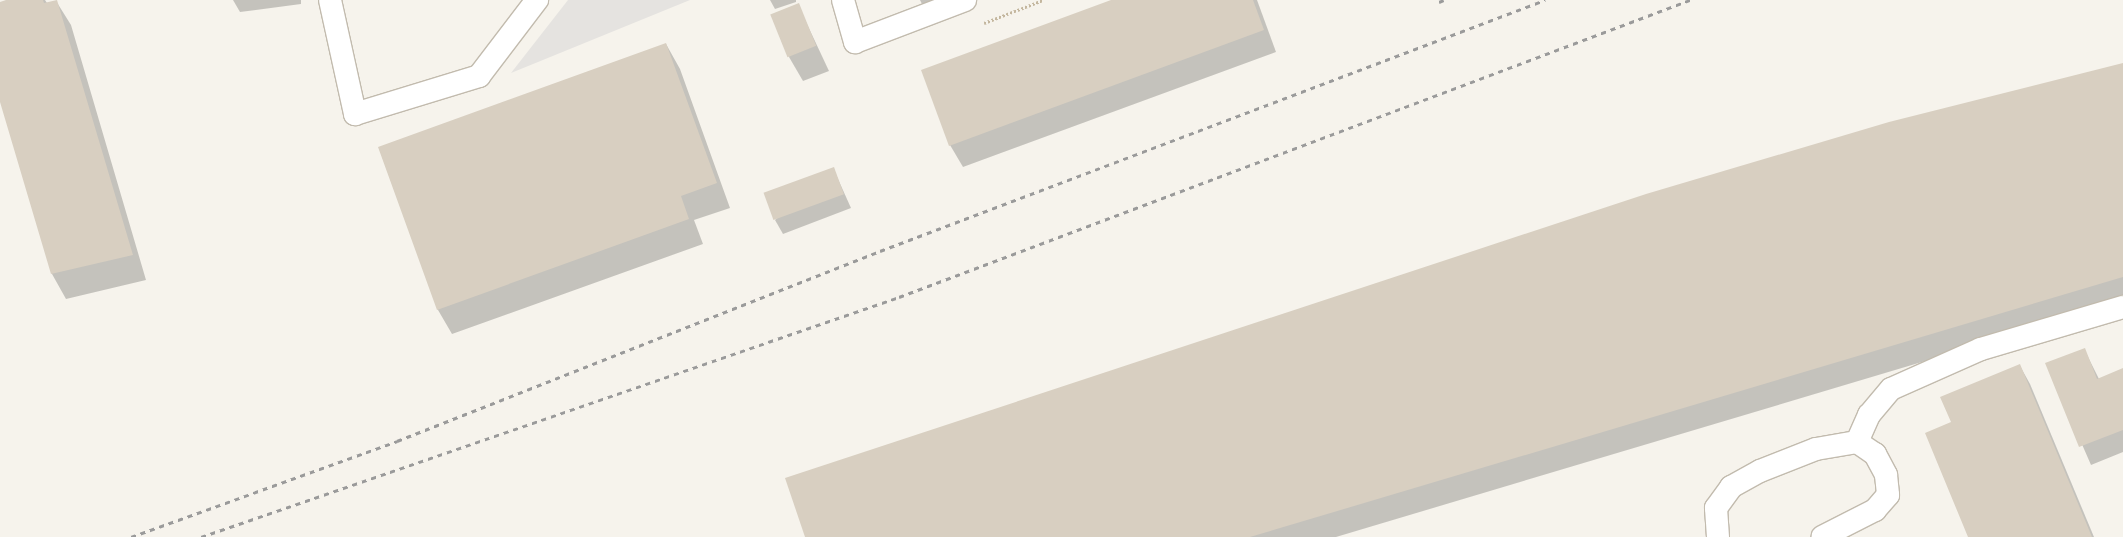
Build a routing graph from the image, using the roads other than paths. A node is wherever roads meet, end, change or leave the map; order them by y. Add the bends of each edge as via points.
1 (330, 0) edge
2 (537, 0) edge
3 (842, 0) edge
4 (965, 0) edge
5 (2123, 307) edge
6 (1857, 442) junction
7 (1718, 537) edge
8 (1822, 537) edge

1 - 2 street via 355,114 479,76
3 - 4 street via 855,42
5 - 6 street via 1981,349 1891,389 1869,415
6 - 7 street via 1816,449 1760,471 1731,488 1716,508
6 - 8 street via 1875,454 1886,474 1888,495 1875,510

